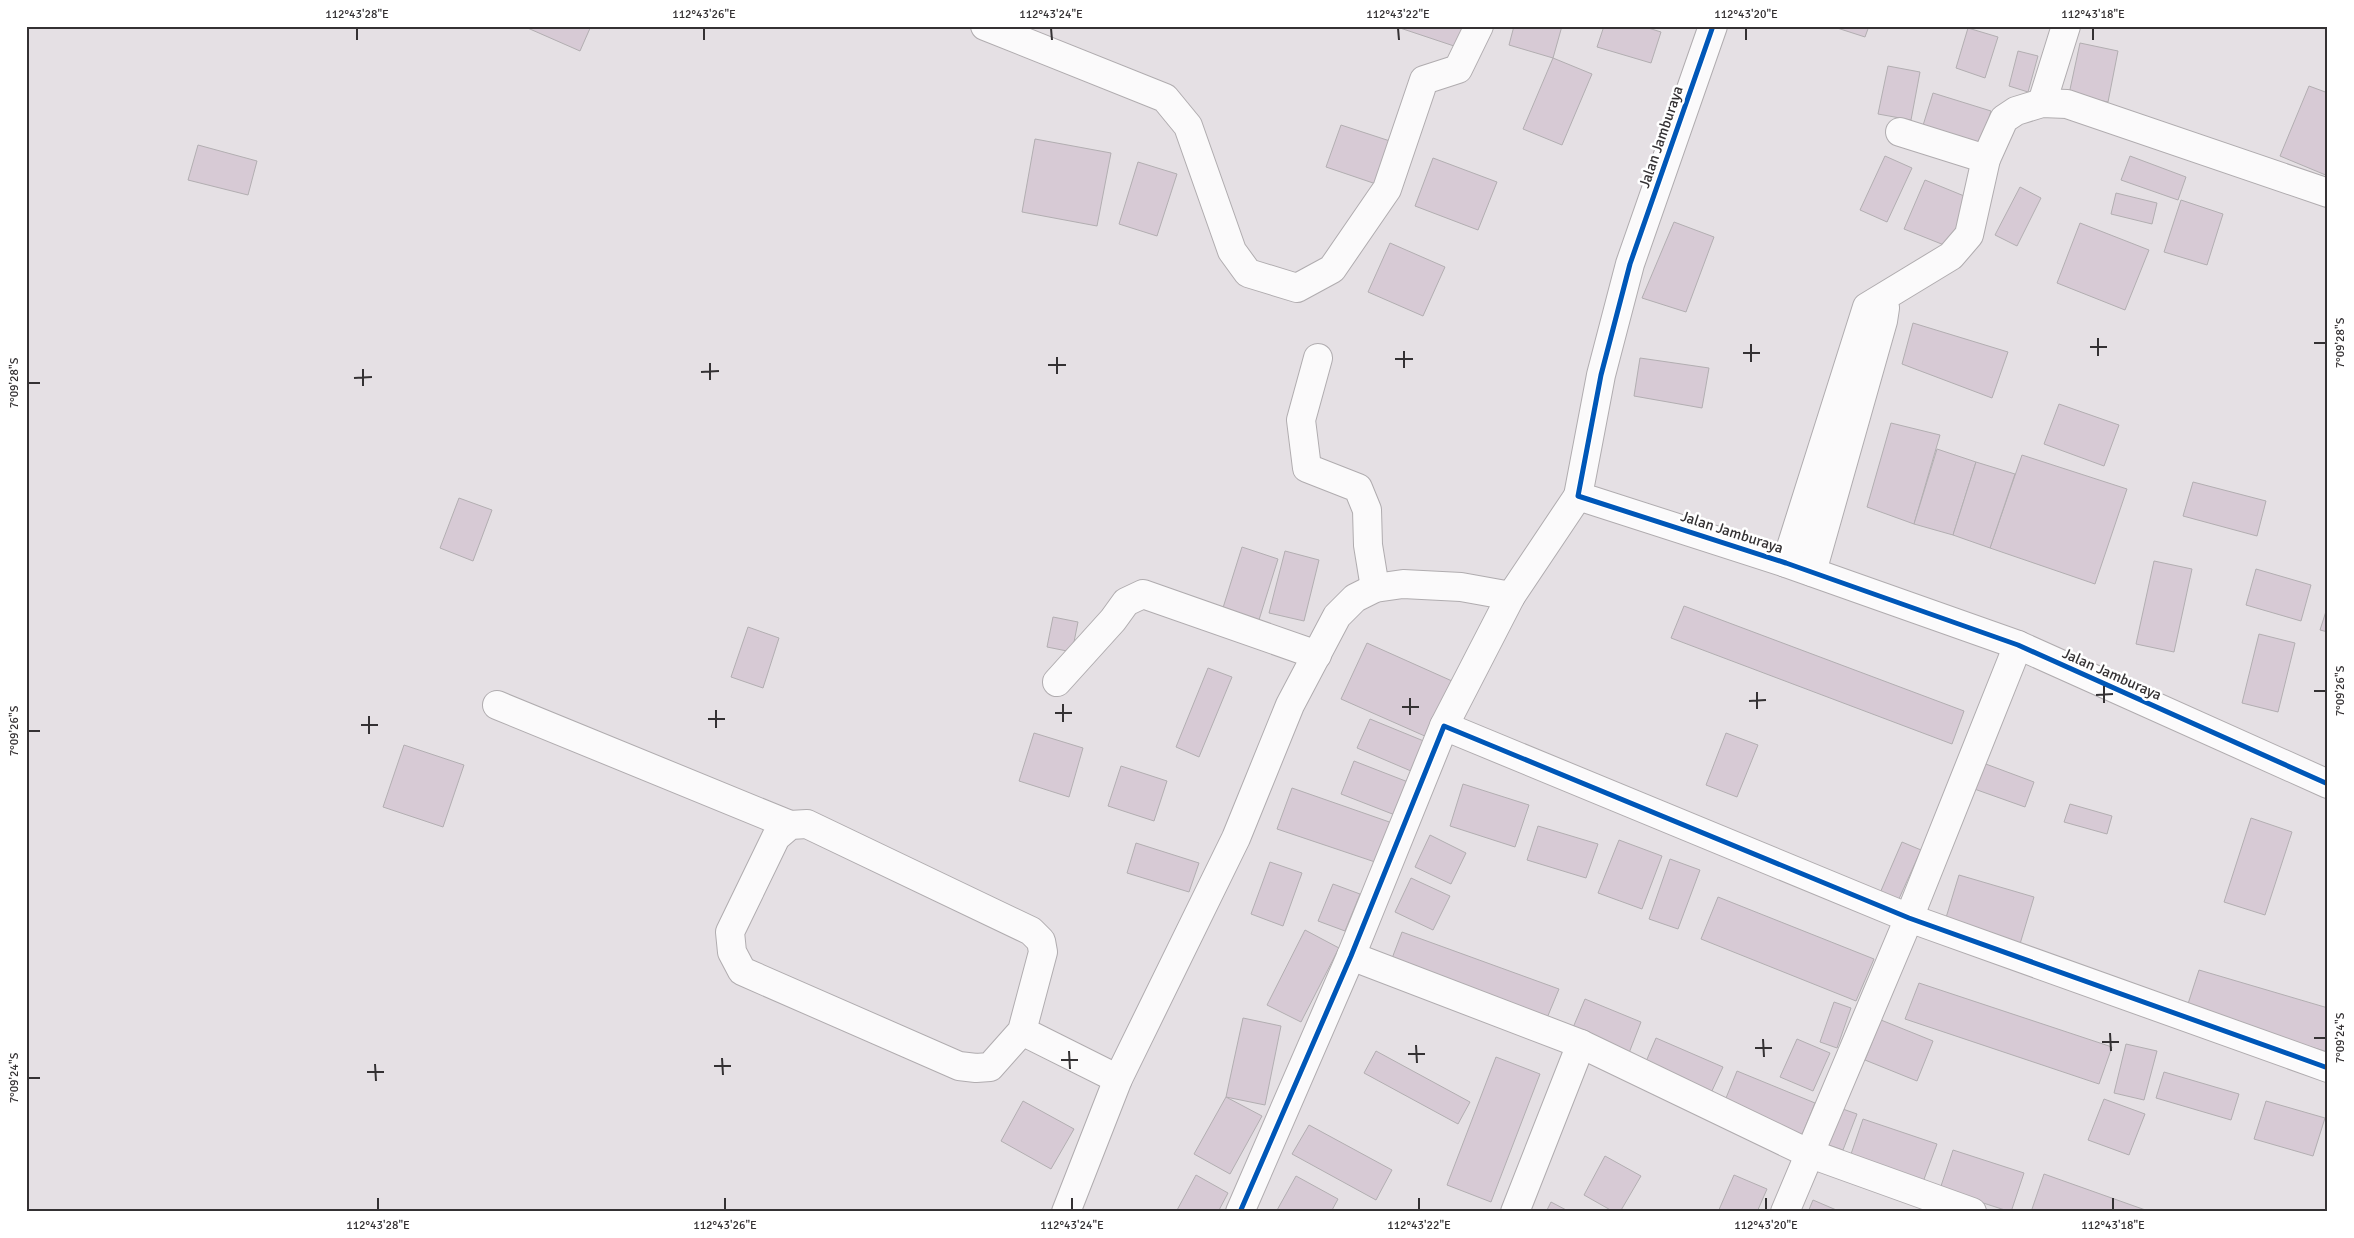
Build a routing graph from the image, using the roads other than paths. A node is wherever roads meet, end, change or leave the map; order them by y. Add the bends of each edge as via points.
1 (985, 26) edge
2 (1479, 26) edge
3 (1713, 26) edge
4 (2066, 26) edge
5 (2042, 103) junction
6 (1900, 132) dead end
7 (1986, 159) junction
8 (2328, 193) edge
9 (1882, 299) junction
10 (1318, 358) dead end
11 (1578, 496) junction
12 (1786, 563) junction
13 (1812, 572) junction
14 (1375, 588) junction
15 (1511, 596) junction
16 (2018, 645) junction
17 (1317, 655) junction
18 (1057, 682) dead end
19 (497, 705) dead end
20 (1444, 726) junction
21 (2328, 784) edge
22 (790, 825) junction
23 (1909, 918) junction
24 (1351, 956) junction
25 (1022, 1031) junction
26 (1581, 1044) junction
27 (2328, 1068) edge
28 (1118, 1078) junction
29 (1808, 1153) junction
30 (1066, 1212) edge
31 (1240, 1212) edge
32 (1515, 1212) edge
33 (1785, 1212) edge
34 (1972, 1212) edge

1 - 2 street via 1165,98 1188,126 1232,251 1248,273 1297,288 1332,269 1387,189 1424,80 1458,69
3 - 11 street, Jalan Jamburaya via 1630,264 1601,375
4 - 5 street
5 - 7 street via 2016,111 2004,119
5 - 8 street via 2067,104
6 - 7 street
7 - 9 street via 1969,235 1951,256
9 - 12 street via 1867,307
9 - 13 street via 1885,308 1881,329
10 - 14 street via 1301,420 1307,468 1358,488 1367,510 1368,545
11 - 12 street, Jalan Jamburaya
11 - 15 street
12 - 13 street, Jalan Jamburaya
13 - 16 street, Jalan Jamburaya
14 - 15 street via 1403,584 1451,586
14 - 17 street via 1354,598 1337,616
15 - 20 street
16 - 21 street, Jalan Jamburaya
16 - 23 street
17 - 18 street via 1143,594 1126,602
17 - 28 street via 1290,705 1236,838
19 - 22 street
20 - 23 street
20 - 24 street
22 - 25 street via 807,824 1031,931 1041,941 1043,952
22 - 25 street via 776,837 730,932 732,952 742,971 959,1066 990,1067
23 - 27 street
23 - 29 street
24 - 26 street
24 - 31 street
25 - 28 street
26 - 29 street
26 - 32 street
28 - 30 street
29 - 33 street
29 - 34 street

